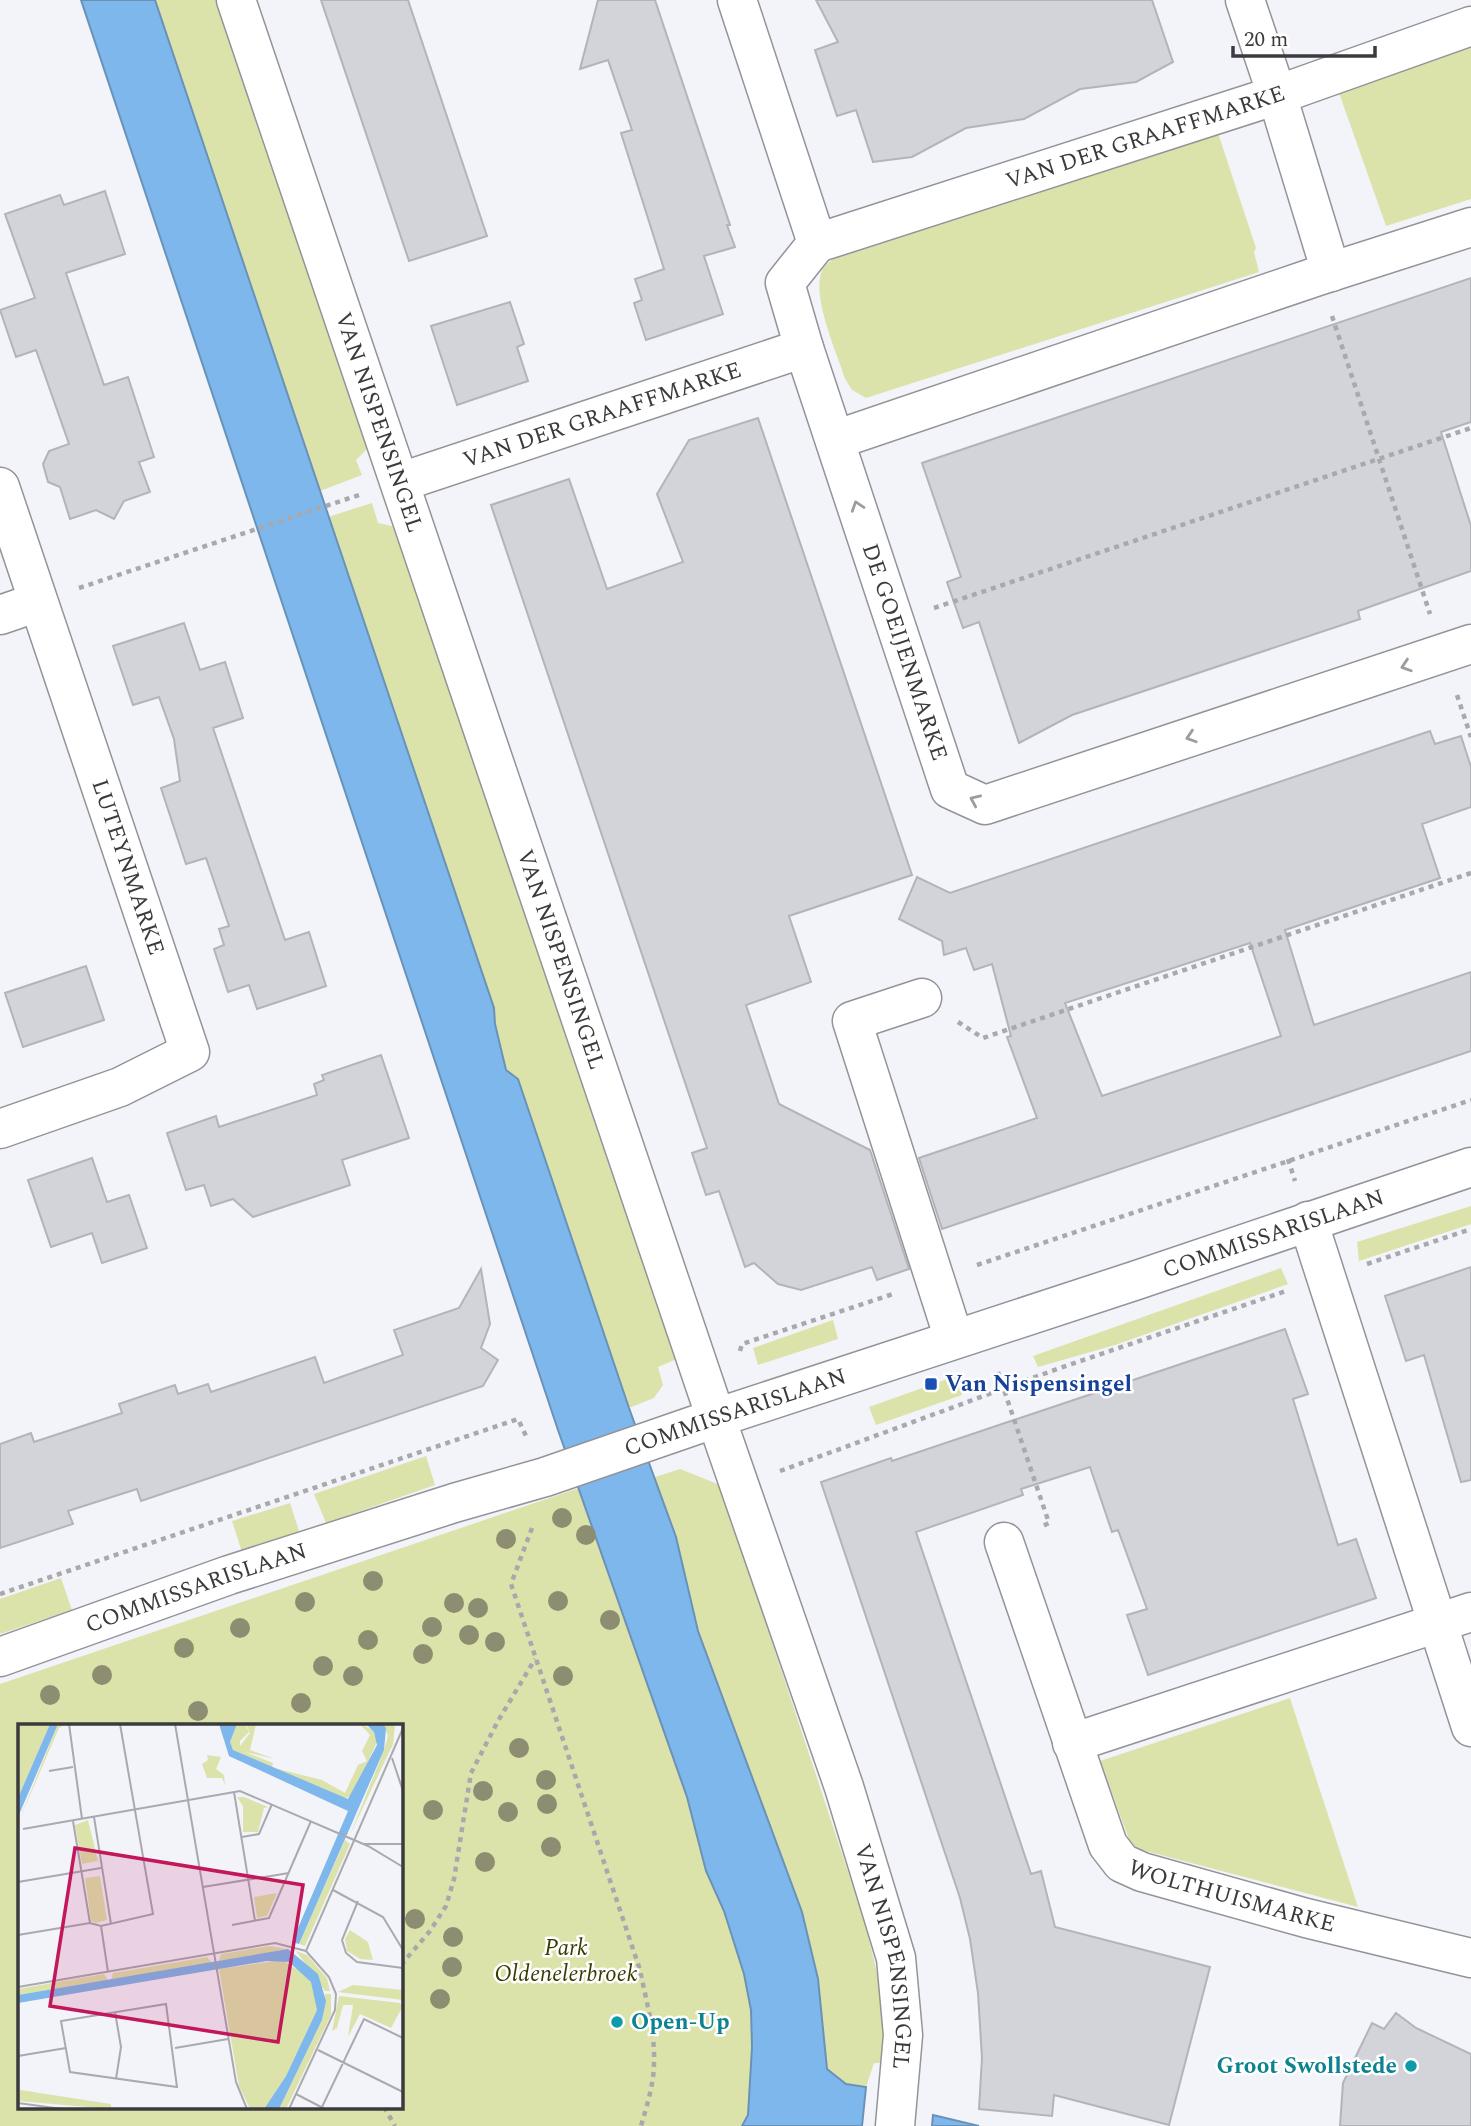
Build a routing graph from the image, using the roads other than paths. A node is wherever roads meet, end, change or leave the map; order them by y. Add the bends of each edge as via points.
1 (236, 0) edge
2 (737, 0) edge
3 (1245, 0) edge
4 (1471, 26) edge
5 (1277, 95) junction
6 (1471, 227) edge
7 (817, 243) junction
8 (1325, 274) junction
9 (804, 348) junction
10 (835, 440) junction
11 (401, 482) junction
12 (0, 487) edge
13 (38, 602) junction
14 (0, 615) edge
15 (1457, 648) edge
16 (922, 998) road end
17 (0, 1129) edge
18 (1471, 1167) edge
19 (1308, 1221) junction
20 (969, 1334) junction
21 (716, 1418) junction
22 (1004, 1542) road end
23 (1453, 1617) edge
24 (0, 1657) edge
25 (1471, 1727) edge
26 (1072, 1743) junction
27 (1471, 1958) edge
28 (895, 2126) edge

1 - 11 street, VAN NISPENSINGEL
2 - 7 street
3 - 5 street
4 - 5 street, VAN DER GRAAFFMARKE
5 - 7 street, VAN DER GRAAFFMARKE
5 - 8 street
6 - 8 street
7 - 9 street, DE GOEIJENMARKE via 785,283
8 - 10 street
9 - 10 street, DE GOEIJENMARKE
9 - 11 street, VAN DER GRAAFFMARKE
15 -> 10 street, DE GOEIJENMARKE via 985,805 950,789
11 - 21 street, VAN NISPENSINGEL
12 - 13 street, LUTEYNMARKE
13 - 14 street
13 - 17 street, LUTEYNMARKE via 190,1052 120,1087
16 - 20 street via 852,1021 934,1280
18 - 19 street, COMMISSARISLAAN
19 - 20 street, COMMISSARISLAAN
19 - 23 street
20 - 21 street, COMMISSARISLAAN
21 - 24 street, COMMISSARISLAAN via 545,1477 229,1575
21 - 28 street, VAN NISPENSINGEL via 844,1787 895,1958 903,2035
22 - 26 street, WOLTHUISMARKE
23 - 25 street
23 - 26 street
26 - 27 street, WOLTHUISMARKE via 1108,1845 1122,1863 1306,1918

